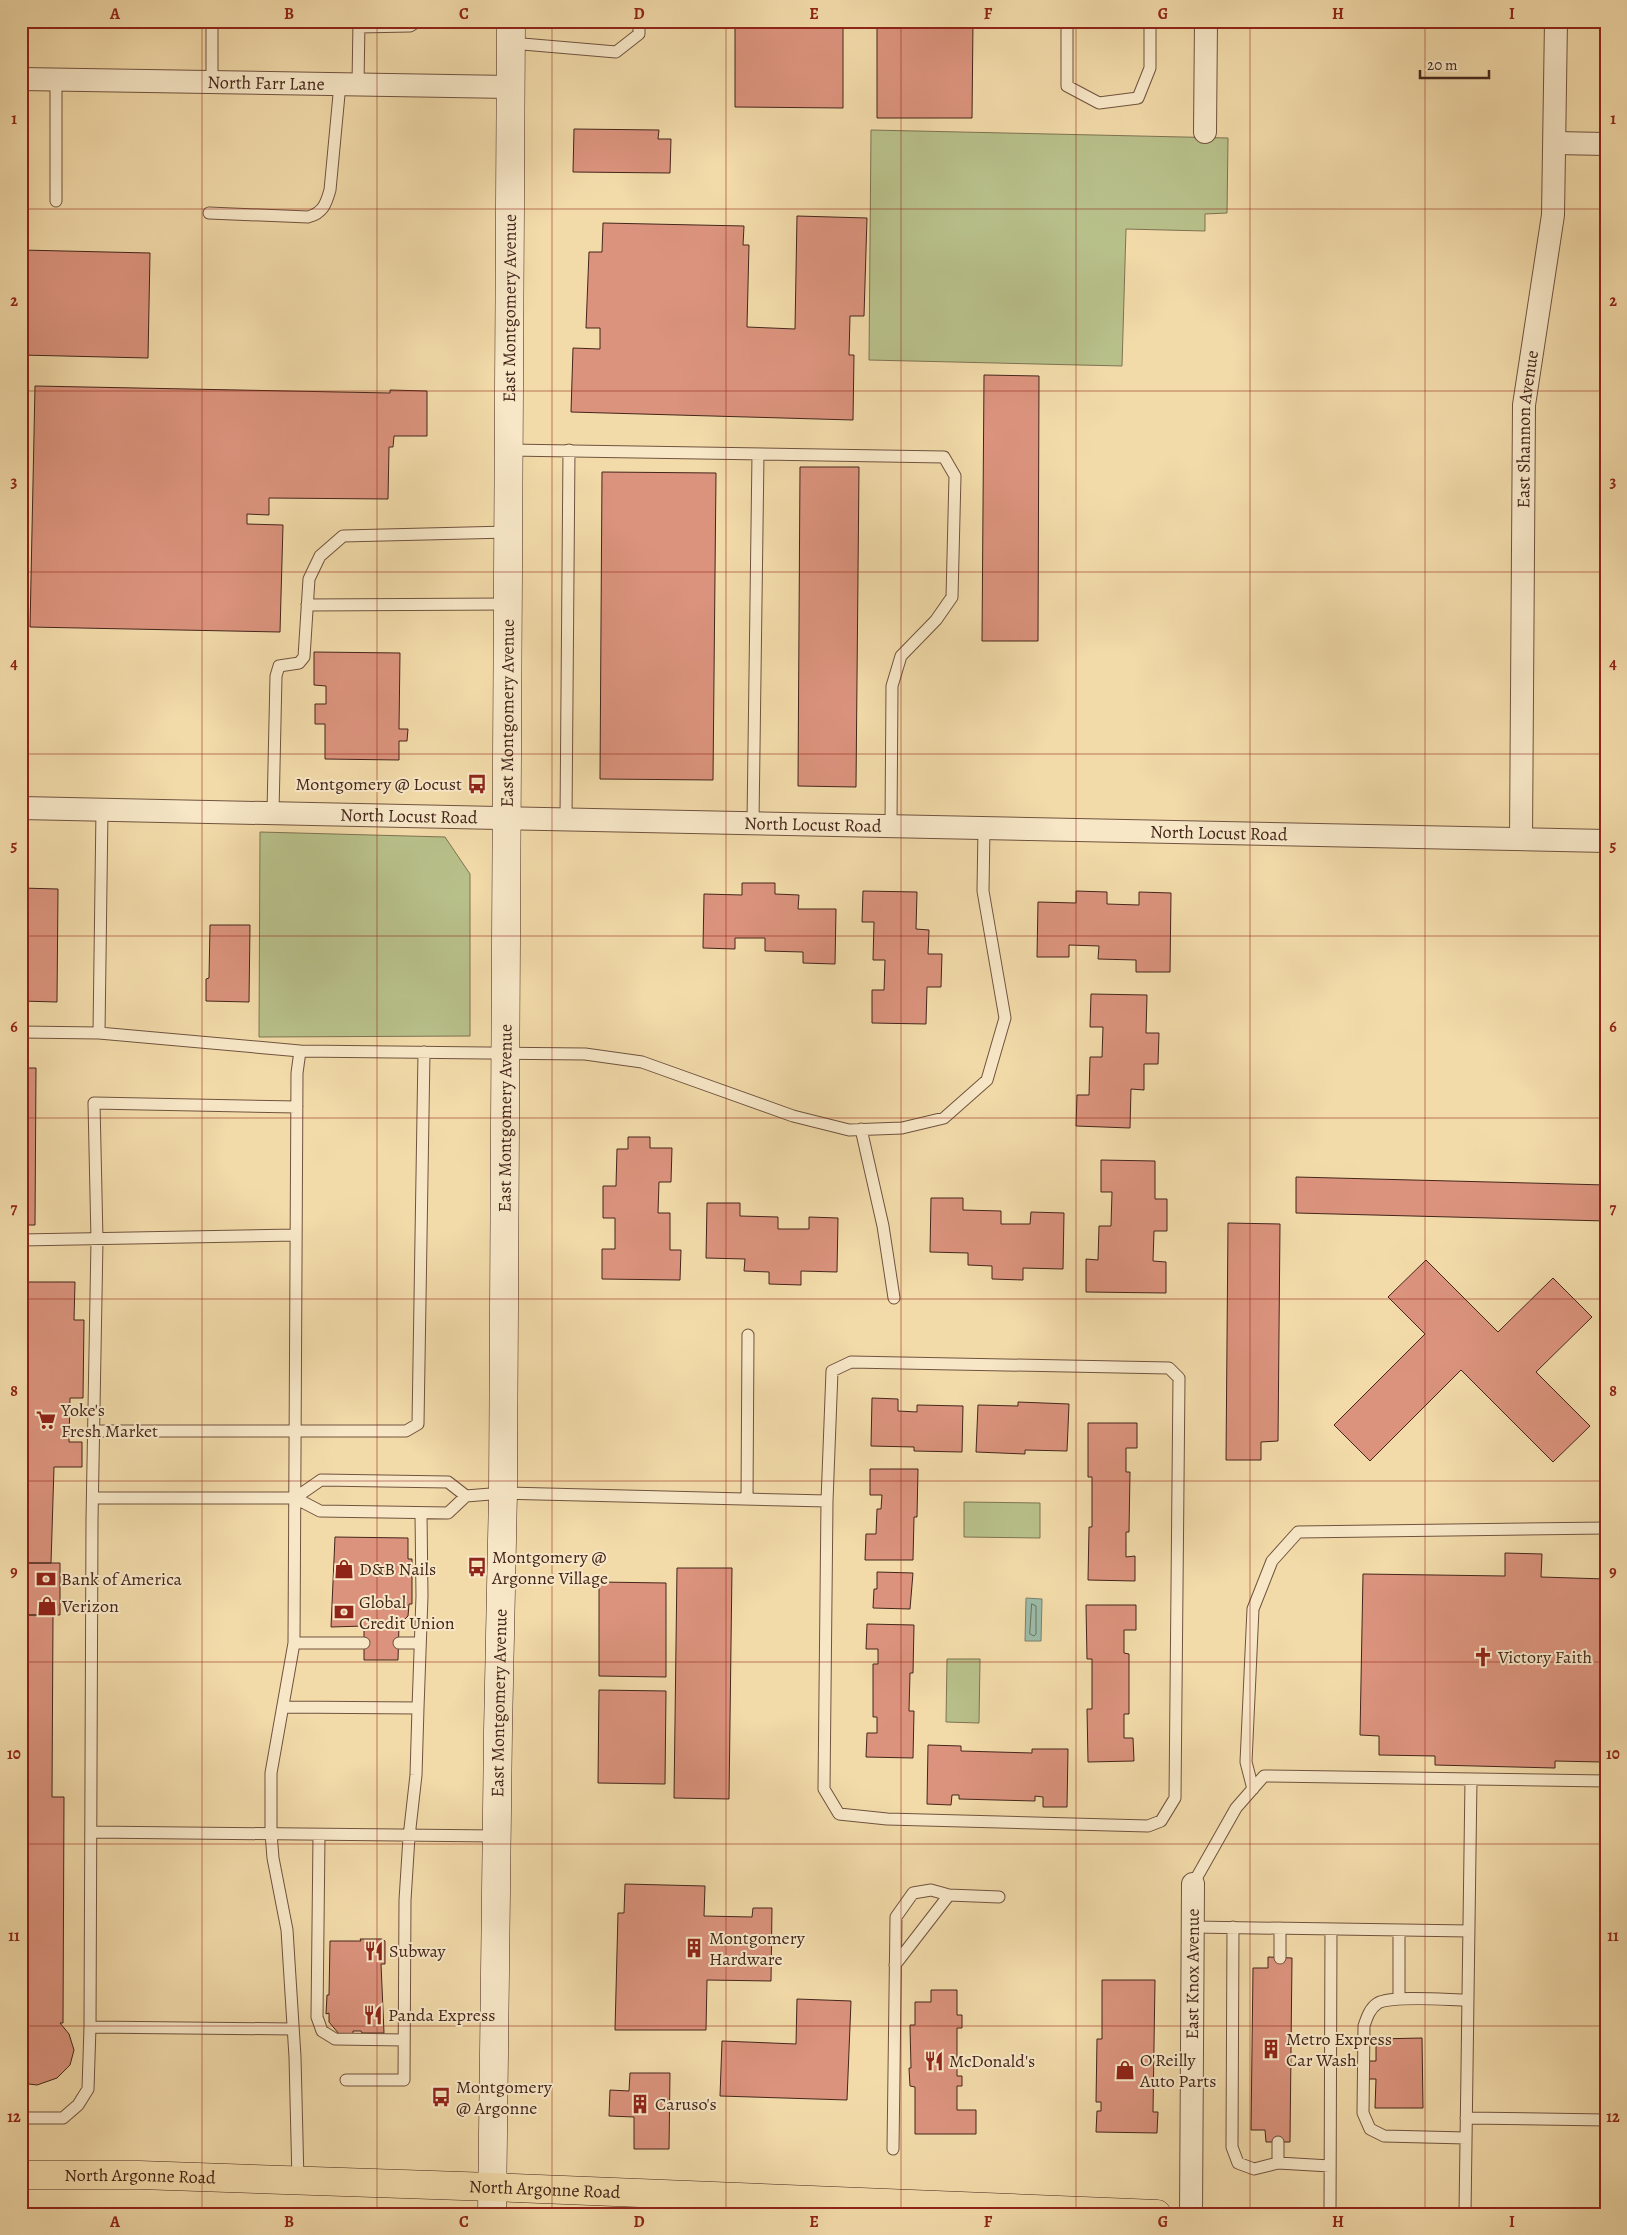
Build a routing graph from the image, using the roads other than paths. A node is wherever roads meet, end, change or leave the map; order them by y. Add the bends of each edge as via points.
1 (212, 21) edge
2 (418, 21) edge
3 (639, 21) edge
4 (1067, 21) edge
5 (1150, 21) edge
6 (1206, 21) edge
7 (1556, 21) edge
8 (359, 24) edge
9 (511, 32) edge
10 (21, 79) edge
11 (56, 80) junction
12 (212, 82) junction
13 (349, 84) junction
14 (510, 87) junction
15 (1205, 132) dead end
16 (1555, 143) junction
17 (1606, 144) edge
18 (56, 201) dead end
19 (209, 213) dead end
20 (509, 450) junction
21 (570, 450) junction
22 (758, 454) junction
23 (508, 532) junction
24 (508, 604) junction
25 (307, 605) junction
26 (21, 808) edge
27 (102, 809) junction
28 (274, 812) junction
29 (507, 816) junction
30 (566, 818) junction
31 (753, 822) junction
32 (891, 825) junction
33 (984, 827) junction
34 (1521, 839) junction
35 (1606, 841) edge
36 (21, 1032) edge
37 (99, 1033) junction
38 (300, 1051) junction
39 (424, 1052) junction
40 (504, 1053) junction
41 (297, 1107) junction
42 (861, 1129) junction
43 (296, 1236) junction
44 (21, 1240) edge
45 (97, 1240) junction
46 (894, 1298) dead end
47 (748, 1335) dead end
48 (94, 1431) junction
49 (296, 1431) junction
50 (503, 1493) junction
51 (466, 1496) junction
52 (93, 1498) junction
53 (295, 1498) junction
54 (747, 1498) junction
55 (827, 1501) junction
56 (421, 1513) junction
57 (1606, 1528) edge
58 (294, 1643) junction
59 (364, 1643) dead end
60 (399, 1643) dead end
61 (419, 1643) junction
62 (284, 1707) junction
63 (418, 1708) junction
64 (1471, 1779) junction
65 (1606, 1781) edge
66 (1253, 1789) junction
67 (91, 1832) junction
68 (271, 1833) junction
69 (320, 1836) junction
70 (496, 1836) junction
71 (409, 1837) junction
72 (1193, 1884) joint
73 (949, 1895) junction
74 (999, 1897) dead end
75 (1193, 1927) junction
76 (1233, 1927) junction
77 (1280, 1928) junction
78 (1331, 1929) junction
79 (1399, 1930) junction
80 (1469, 1931) junction
81 (1280, 1958) dead end
82 (895, 1965) junction
83 (1399, 1999) junction
84 (1468, 2000) junction
85 (90, 2028) junction
86 (292, 2029) junction
87 (404, 2040) junction
88 (346, 2080) dead end
89 (21, 2118) edge
90 (1466, 2118) junction
91 (1606, 2120) edge
92 (1466, 2138) junction
93 (1278, 2142) dead end
94 (893, 2149) dead end
95 (1278, 2163) junction
96 (1330, 2166) junction
97 (21, 2175) edge
98 (298, 2180) junction
99 (492, 2187) junction
100 (492, 2214) edge
101 (1158, 2214) edge
102 (1191, 2214) edge
103 (1330, 2214) edge
104 (1465, 2214) edge

1 - 12 lane
2 - 8 lane via 410,26
3 - 9 lane via 639,34 616,52
4 - 5 lane via 1067,86 1099,103 1138,98 1150,68
6 - 15 street
7 - 16 street, East Shannon Avenue
8 - 13 lane
9 - 14 main road, East Montgomery Avenue
10 - 11 street, North Farr Lane
11 - 12 street, North Farr Lane
11 - 18 lane
12 - 13 street, North Farr Lane
13 - 14 street, North Farr Lane
13 - 19 lane via 330,190 325,206 317,214 308,217
14 - 20 main road, East Montgomery Avenue
16 - 17 street
16 - 34 street, East Shannon Avenue via 1553,215 1524,405
20 - 21 lane
20 - 23 main road, East Montgomery Avenue
21 - 22 lane
21 - 30 lane
22 - 31 lane
22 - 32 lane via 944,457 955,476 952,597 936,620 901,656 892,686
23 - 24 main road, East Montgomery Avenue
23 - 25 lane via 342,536 320,556 309,579
24 - 25 lane
24 - 29 main road, East Montgomery Avenue
25 - 28 lane via 304,657 299,663 279,666 276,676
26 - 27 street, North Locust Road
27 - 28 street, North Locust Road
27 - 37 lane
28 - 29 street, North Locust Road
29 - 30 street, North Locust Road
29 - 40 main road, East Montgomery Avenue
30 - 31 street, North Locust Road
31 - 32 street, North Locust Road
32 - 33 street, North Locust Road
33 - 34 street, North Locust Road
33 - 42 lane via 983,891 1006,1018 988,1080 944,1118 902,1128
34 - 35 street, North Locust Road
36 - 37 lane
37 - 38 lane
38 - 39 lane
38 - 41 lane
39 - 40 lane
39 - 49 lane via 418,1424 406,1432
40 - 42 lane via 585,1054 642,1062 793,1116 849,1130
40 - 50 main road, East Montgomery Avenue
41 - 43 lane
41 - 45 lane via 94,1103
42 - 46 lane via 883,1226
43 - 45 lane
43 - 49 lane
44 - 45 lane
45 - 48 lane
47 - 54 lane
48 - 49 lane
48 - 52 lane
49 - 53 lane
50 - 51 lane
50 - 54 lane
50 - 70 main road, East Montgomery Avenue
51 - 53 lane via 448,1482 321,1480
51 - 56 lane via 448,1512
52 - 53 lane
52 - 67 lane
53 - 56 lane via 320,1511
53 - 58 lane
54 - 55 lane
55 - 55 lane via 824,1789 839,1814 887,1819 1148,1826 1161,1821 1175,1798 1179,1378 1169,1368 851,1362 832,1371
56 - 61 lane
57 - 66 lane via 1298,1532 1272,1561 1253,1610 1246,1762
58 - 59 lane
58 - 62 lane
60 - 61 lane
61 - 63 lane
62 - 63 lane
62 - 68 lane via 271,1773
63 - 71 lane via 416,1775
64 - 65 lane
64 - 66 lane via 1264,1776
64 - 80 lane
66 - 72 lane via 1236,1808
67 - 68 lane
67 - 85 lane
68 - 69 lane
68 - 86 lane via 287,1930
69 - 71 lane
69 - 87 lane via 317,2017 322,2030 335,2039
70 - 71 lane
70 - 99 main road, East Montgomery Avenue
71 - 87 lane via 404,1900
72 - 75 street, East Knox Avenue
73 - 74 lane
73 - 82 lane
73 - 82 lane via 931,1890 913,1893 896,1917
75 - 76 lane
75 - 102 street, East Knox Avenue
76 - 77 lane
76 - 95 lane via 1232,2147 1238,2163 1254,2169
77 - 78 lane
77 - 81 lane
78 - 79 lane
78 - 96 lane
79 - 80 lane
79 - 83 lane
80 - 84 lane
82 - 94 lane
83 - 84 lane
83 - 92 lane via 1379,2003 1368,2014 1364,2026 1363,2113 1370,2129 1384,2136
84 - 90 lane
85 - 86 lane
85 - 89 lane via 88,2089 78,2105 63,2118
86 - 98 lane
87 - 88 lane via 404,2080
90 - 91 lane
90 - 92 lane
92 - 104 lane
93 - 95 lane
95 - 96 lane
96 - 103 lane
97 - 98 main road, North Argonne Road
98 - 99 main road, North Argonne Road
99 - 100 main road, East Montgomery Avenue
99 - 101 main road, North Argonne Road

